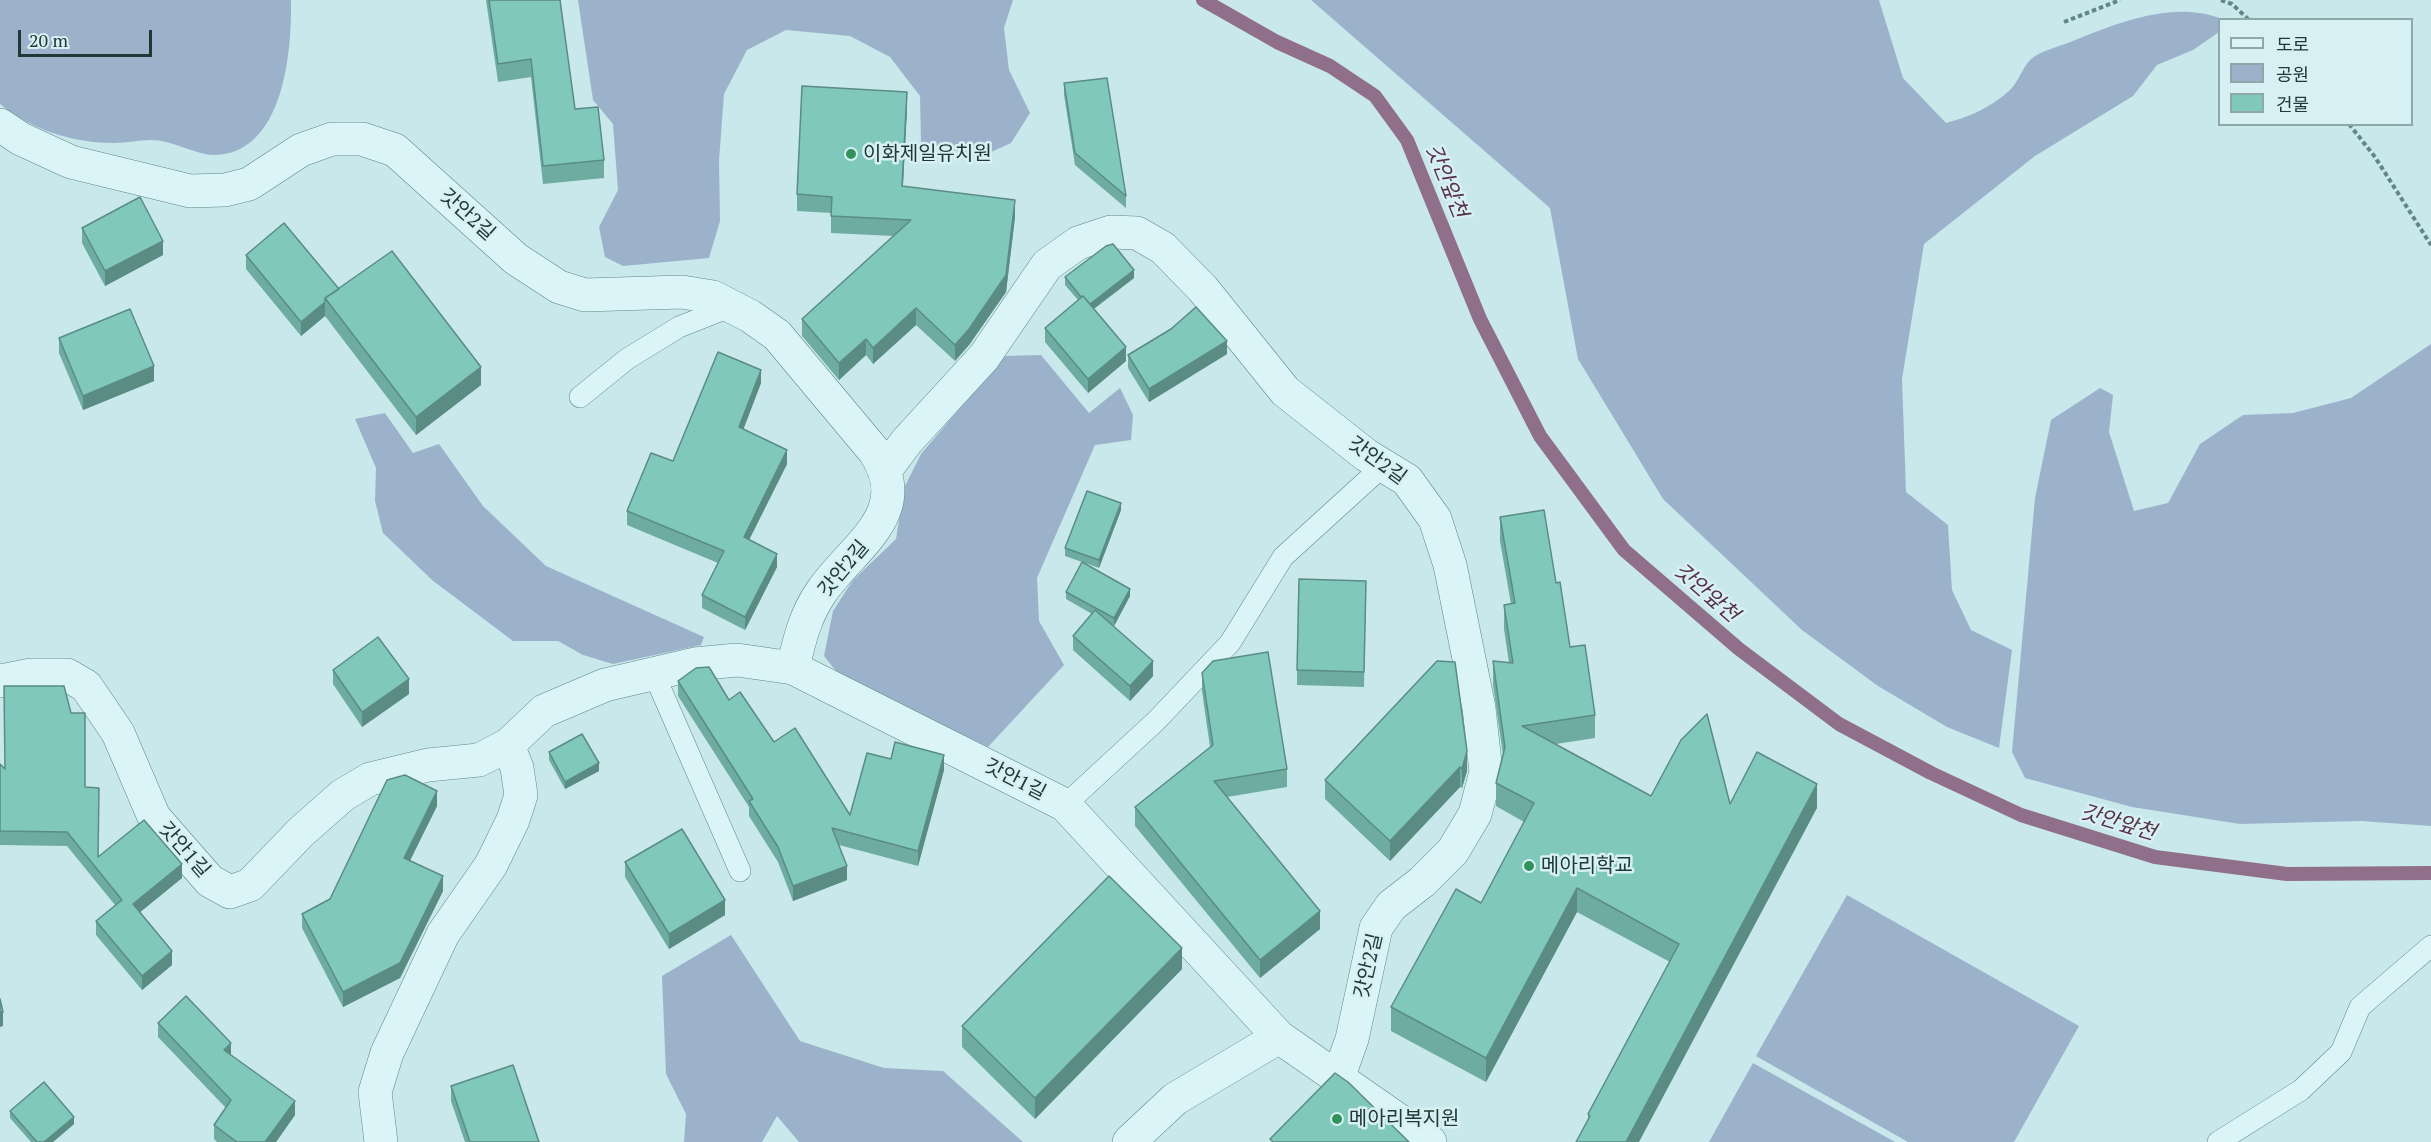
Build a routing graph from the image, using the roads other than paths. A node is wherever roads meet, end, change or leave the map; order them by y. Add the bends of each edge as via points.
1 (0, 125) edge
2 (732, 306) junction
3 (580, 397) dead end
4 (1383, 466) junction
5 (886, 469) junction
6 (793, 668) junction
7 (654, 674) junction
8 (0, 681) edge
9 (508, 745) junction
10 (1065, 805) junction
11 (740, 871) dead end
12 (2431, 946) edge
13 (1279, 1037) junction
14 (1338, 1078) junction
15 (381, 1142) edge
16 (1129, 1142) edge
17 (1430, 1142) edge
18 (2218, 1142) edge

1 - 2 street, 갓안2길 via 71,162 190,190 225,190 249,184 301,150 332,139 362,139 394,150 516,259 559,287 585,295 682,292 713,297
2 - 3 lane via 679,327 636,353
2 - 5 street, 갓안2길 via 777,335
4 - 5 street, 갓안2길 via 1285,392 1203,289 1163,248 1137,233 1111,232 1078,243 1047,266 984,357
4 - 10 lane via 1283,557 1230,643 1156,721
4 - 14 street, 갓안2길 via 1407,480 1435,519 1450,565 1479,708 1486,772 1475,814 1453,851 1391,906 1376,928 1352,1038
5 - 6 street, 갓안2길 via 886,509 870,537 822,591 801,630
6 - 7 street, 갓안1길 via 736,660
6 - 10 street, 갓안1길
7 - 9 street, 갓안1길 via 605,685 544,711
7 - 11 lane
8 - 9 street, 갓안1길 via 31,675 67,675 86,686 118,733 154,817 210,881 230,892 250,885 301,832 343,795 370,778 428,765 479,760
9 - 15 street via 521,795 491,865 443,934 387,1053 375,1092
10 - 13 street, 갓안1길
12 - 18 lane via 2360,1006 2341,1052 2301,1090
13 - 14 street, 갓안1길
13 - 16 street via 1175,1099
14 - 17 street, 갓안1길

